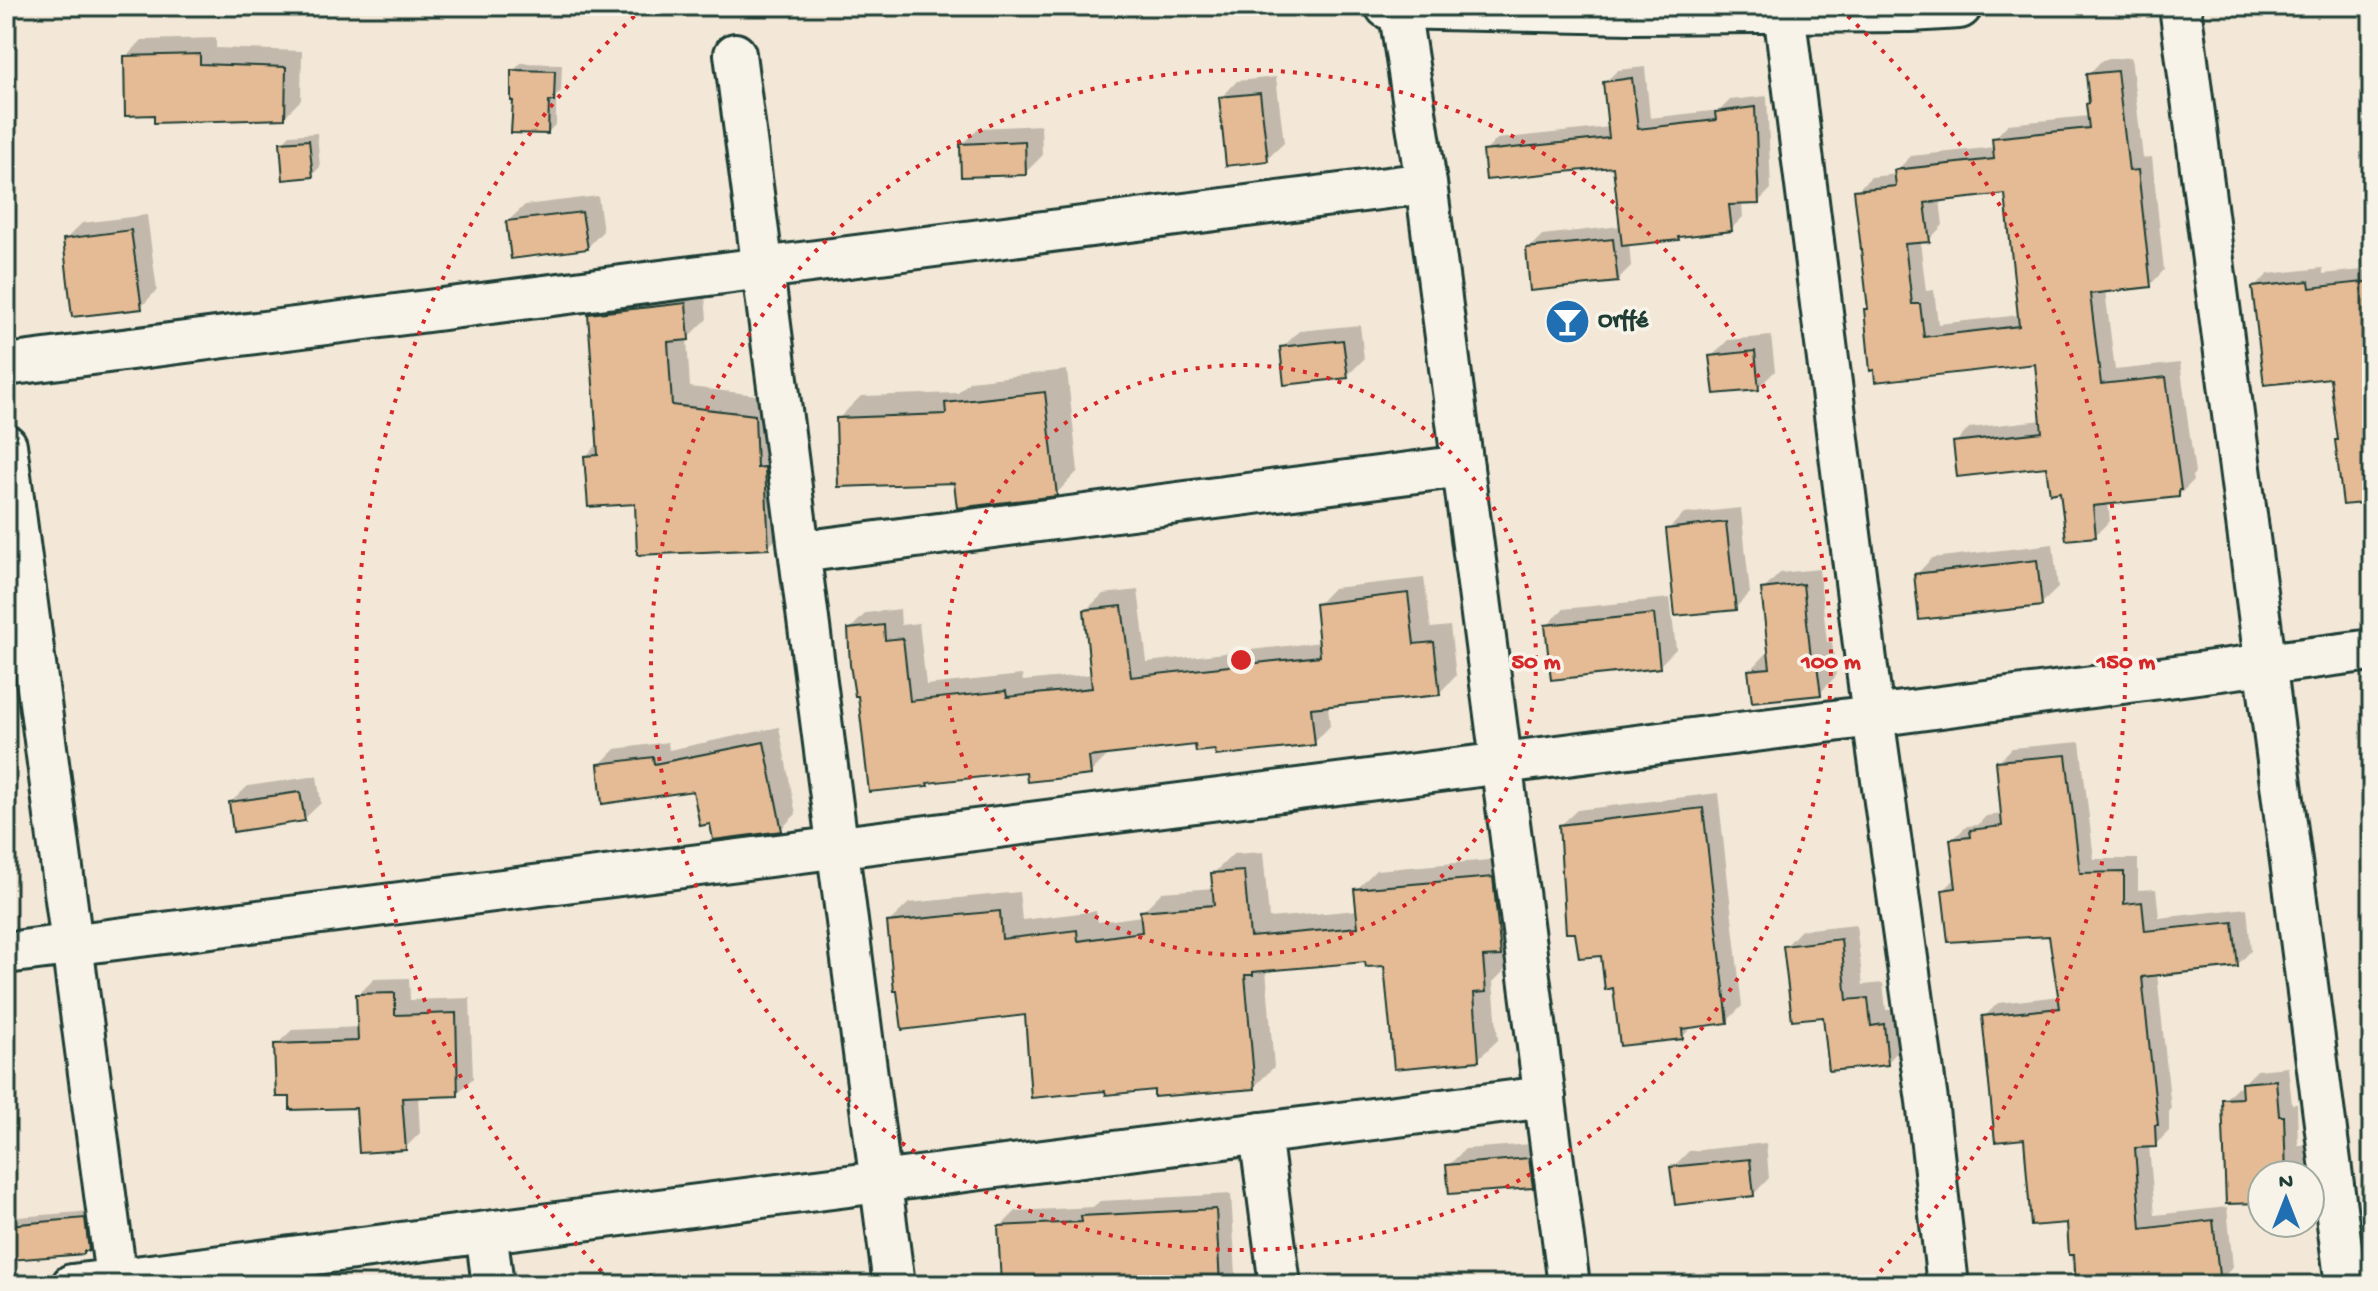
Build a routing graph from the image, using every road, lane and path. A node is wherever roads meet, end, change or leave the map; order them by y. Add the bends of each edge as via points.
1 (1388, 6) edge
2 (1959, 6) edge
3 (2180, 6) edge
4 (1399, 7) edge
5 (1784, 11) junction
6 (735, 54) dead end
7 (1426, 183) junction
8 (762, 268) junction
9 (6, 365) edge
10 (6, 445) edge
11 (1463, 466) junction
12 (800, 552) junction
13 (2372, 650) edge
14 (2265, 664) junction
15 (1873, 716) junction
16 (1501, 762) junction
17 (837, 847) junction
18 (72, 945) junction
19 (6, 953) edge
20 (1545, 1097) junction
21 (1260, 1133) junction
22 (881, 1181) junction
23 (486, 1232) junction
24 (893, 1273) edge
25 (117, 1282) edge
26 (72, 1285) edge
27 (493, 1285) edge
28 (860, 1285) edge
29 (1280, 1285) edge
30 (1569, 1285) edge
31 (1948, 1285) edge
32 (2346, 1285) edge

1 - 4 main road
2 - 5 main road
3 - 14 street
4 - 5 main road
4 - 7 street
5 - 15 street
6 - 8 street
7 - 8 street
7 - 11 street
8 - 9 street
8 - 12 street
10 - 18 street
11 - 12 street
11 - 16 street
12 - 17 street
13 - 14 street
14 - 15 street
14 - 32 street
15 - 16 street
15 - 31 street
16 - 17 street
16 - 20 street
17 - 18 street
17 - 22 street
18 - 19 street
18 - 25 street
20 - 21 street
20 - 30 street
21 - 22 street
21 - 29 street
22 - 23 street
22 - 24 street
23 - 25 street
23 - 27 street
24 - 28 street
25 - 26 street

